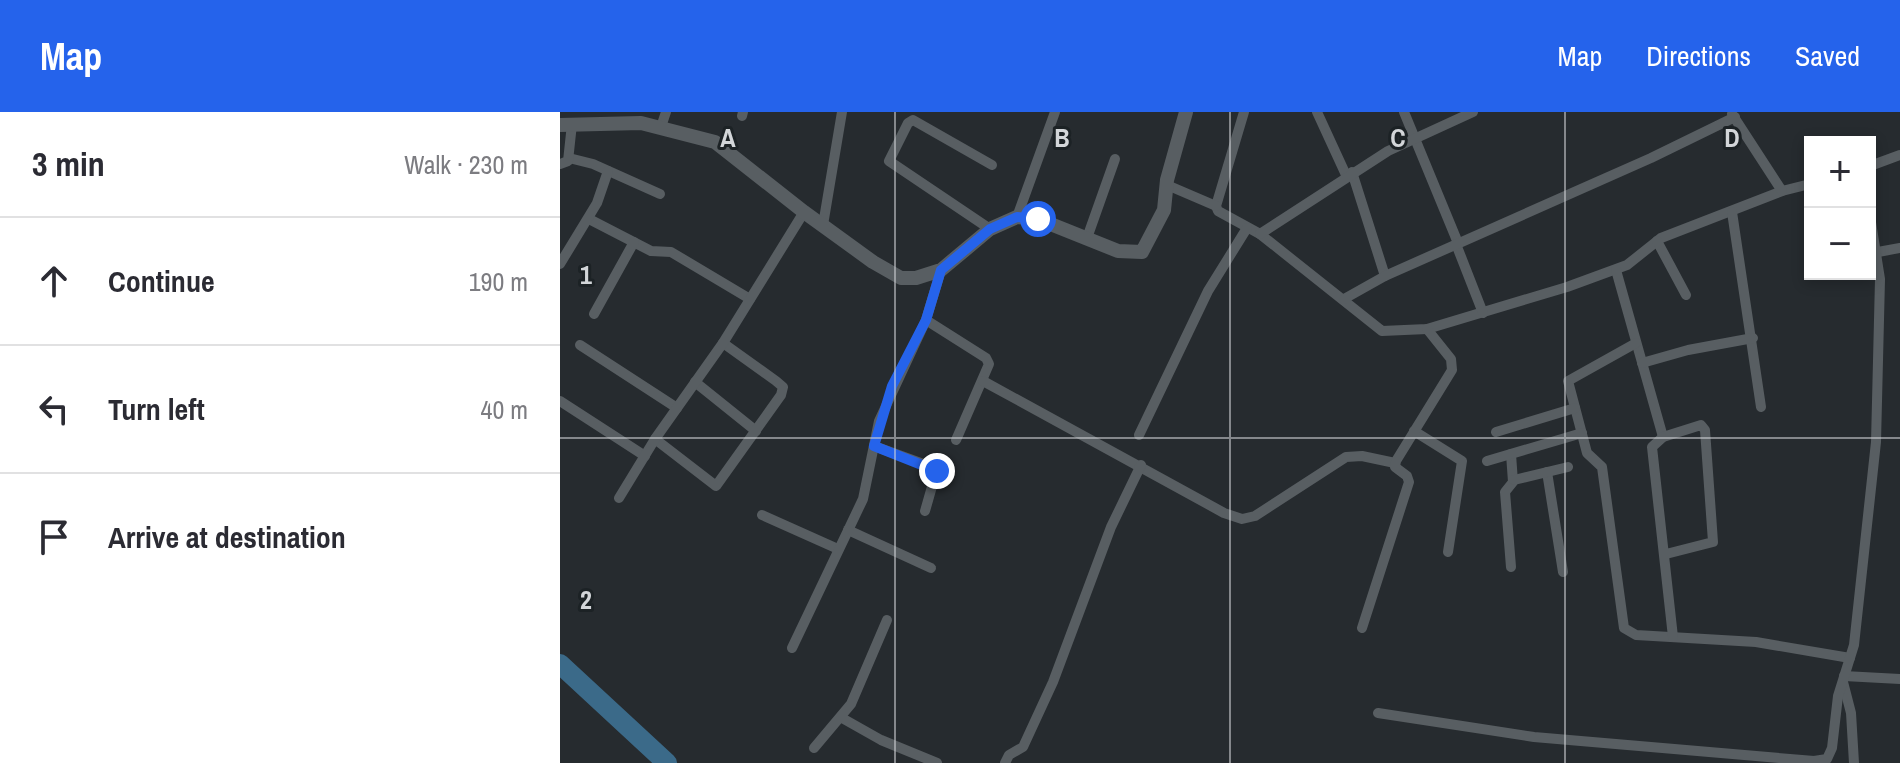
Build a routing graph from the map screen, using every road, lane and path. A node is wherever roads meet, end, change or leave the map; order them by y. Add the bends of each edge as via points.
1 (666, 112) edge
2 (842, 112) edge
3 (1055, 112) edge
4 (1186, 112) edge
5 (1244, 112) edge
6 (1317, 112) edge
7 (1404, 112) edge
8 (1473, 112) edge
9 (1733, 115) edge
10 (598, 118) edge
11 (566, 125) edge
12 (661, 127) junction
13 (1416, 138) junction
14 (1900, 155) edge
15 (1115, 159) dead end
16 (565, 161) edge
17 (1876, 164) edge
18 (992, 165) dead end
19 (608, 171) junction
20 (1349, 173) junction
21 (1167, 185) junction
22 (1804, 186) edge
23 (1782, 191) junction
24 (660, 194) dead end
25 (1216, 206) junction
26 (804, 212) junction
27 (1732, 212) junction
28 (1017, 217) junction
29 (589, 219) junction
30 (823, 225) junction
31 (1247, 228) junction
32 (990, 229) junction
33 (1260, 234) junction
34 (1087, 238) junction
35 (1657, 241) junction
36 (634, 242) junction
37 (1457, 243) junction
38 (1876, 243) edge
39 (1900, 248) edge
40 (1878, 252) junction
41 (560, 264) edge
42 (941, 270) junction
43 (1616, 270) junction
44 (1385, 276) junction
45 (1686, 295) dead end
46 (750, 299) junction
47 (1344, 299) junction
48 (1483, 313) junction
49 (594, 314) dead end
50 (926, 320) junction
51 (1427, 329) junction
52 (1753, 338) junction
53 (723, 343) junction
54 (1636, 343) junction
55 (580, 345) dead end
56 (1642, 363) junction
57 (983, 381) junction
58 (695, 382) junction
59 (560, 401) edge
60 (1761, 407) dead end
61 (677, 408) junction
62 (1575, 408) junction
63 (756, 431) junction
64 (1414, 431) junction
65 (1496, 432) dead end
66 (1582, 433) junction
67 (1139, 435) dead end
68 (1663, 437) junction
69 (655, 439) junction
70 (956, 440) dead end
71 (874, 446) junction
72 (1511, 454) junction
73 (645, 456) junction
74 (1487, 461) dead end
75 (1395, 463) junction
76 (1141, 465) junction
77 (1568, 467) dead end
78 (1547, 472) junction
79 (1514, 480) junction
80 (619, 498) dead end
81 (925, 511) dead end
82 (762, 515) dead end
83 (848, 530) junction
84 (838, 549) junction
85 (1448, 552) dead end
86 (1666, 554) junction
87 (1511, 567) dead end
88 (931, 568) dead end
89 (1563, 572) dead end
90 (887, 620) dead end
91 (1362, 628) dead end
92 (1673, 637) junction
93 (792, 648) dead end
94 (1850, 658) junction
95 (1843, 679) junction
96 (1900, 679) edge
97 (1378, 713) dead end
98 (842, 718) junction
99 (814, 748) dead end
100 (937, 763) edge
101 (1005, 763) edge
102 (1854, 763) edge

1 - 12 street
2 - 30 street
3 - 28 street
4 - 21 street
5 - 25 street
6 - 20 street
7 - 13 street
8 - 13 street
9 - 23 street
9 - 37 street
10 - 11 street
10 - 12 street
11 - 16 street
12 - 26 street via 715,142
13 - 20 street
13 - 37 street
14 - 17 street
15 - 34 street
16 - 19 street
18 - 32 street via 913,120 889,161
19 - 24 street
19 - 29 street
20 - 33 street
20 - 44 street
21 - 25 street
21 - 34 street via 1158,226 1142,252 1118,251
22 - 23 street
23 - 27 street
25 - 31 street
26 - 30 street
26 - 46 street
27 - 35 street
27 - 52 street
28 - 32 street
28 - 34 street via 1038,219
29 - 36 street
29 - 41 street
30 - 42 street via 901,278
31 - 33 street
31 - 67 street via 1208,291
32 - 42 street
33 - 47 street
35 - 43 street
35 - 45 street
36 - 46 street via 654,252 671,252
36 - 49 street
37 - 44 street
37 - 48 street
38 - 40 street
39 - 40 street
40 - 94 street via 1876,442
42 - 50 street
43 - 48 street
43 - 54 street
44 - 47 street
46 - 53 street
47 - 51 street via 1377,330
48 - 51 street
50 - 57 street via 986,358 989,367
50 - 71 street via 892,386
51 - 64 street via 1453,366
52 - 56 street
52 - 60 street
53 - 58 street
53 - 63 street via 783,387
54 - 56 street
54 - 62 street via 1570,377
55 - 61 street
56 - 68 street
57 - 70 street
57 - 76 street
58 - 61 street
58 - 63 street
59 - 73 street
61 - 69 street
62 - 65 street
62 - 66 street
63 - 69 street via 714,487
64 - 75 street
64 - 85 street via 1462,461
66 - 72 street
66 - 92 street via 1588,455 1602,467 1624,628 1636,635
68 - 86 street via 1652,447
68 - 86 street via 1699,425 1705,428 1713,540
69 - 73 street
71 - 81 street via 937,469
71 - 83 street via 868,482
72 - 74 street
72 - 79 street
73 - 80 street
75 - 76 street via 1346,457 1248,519 1224,513
75 - 91 street via 1409,482
76 - 101 street via 1111,527 1053,682 1023,747
77 - 78 street
78 - 79 street
78 - 89 street
79 - 87 street via 1505,490
82 - 84 street
83 - 84 street
83 - 88 street
84 - 93 street
86 - 92 street
90 - 98 street
92 - 94 street via 1772,644
94 - 95 street
95 - 96 street
95 - 97 street via 1831,753 1819,761 1534,737
95 - 102 street
98 - 99 street
98 - 100 street

